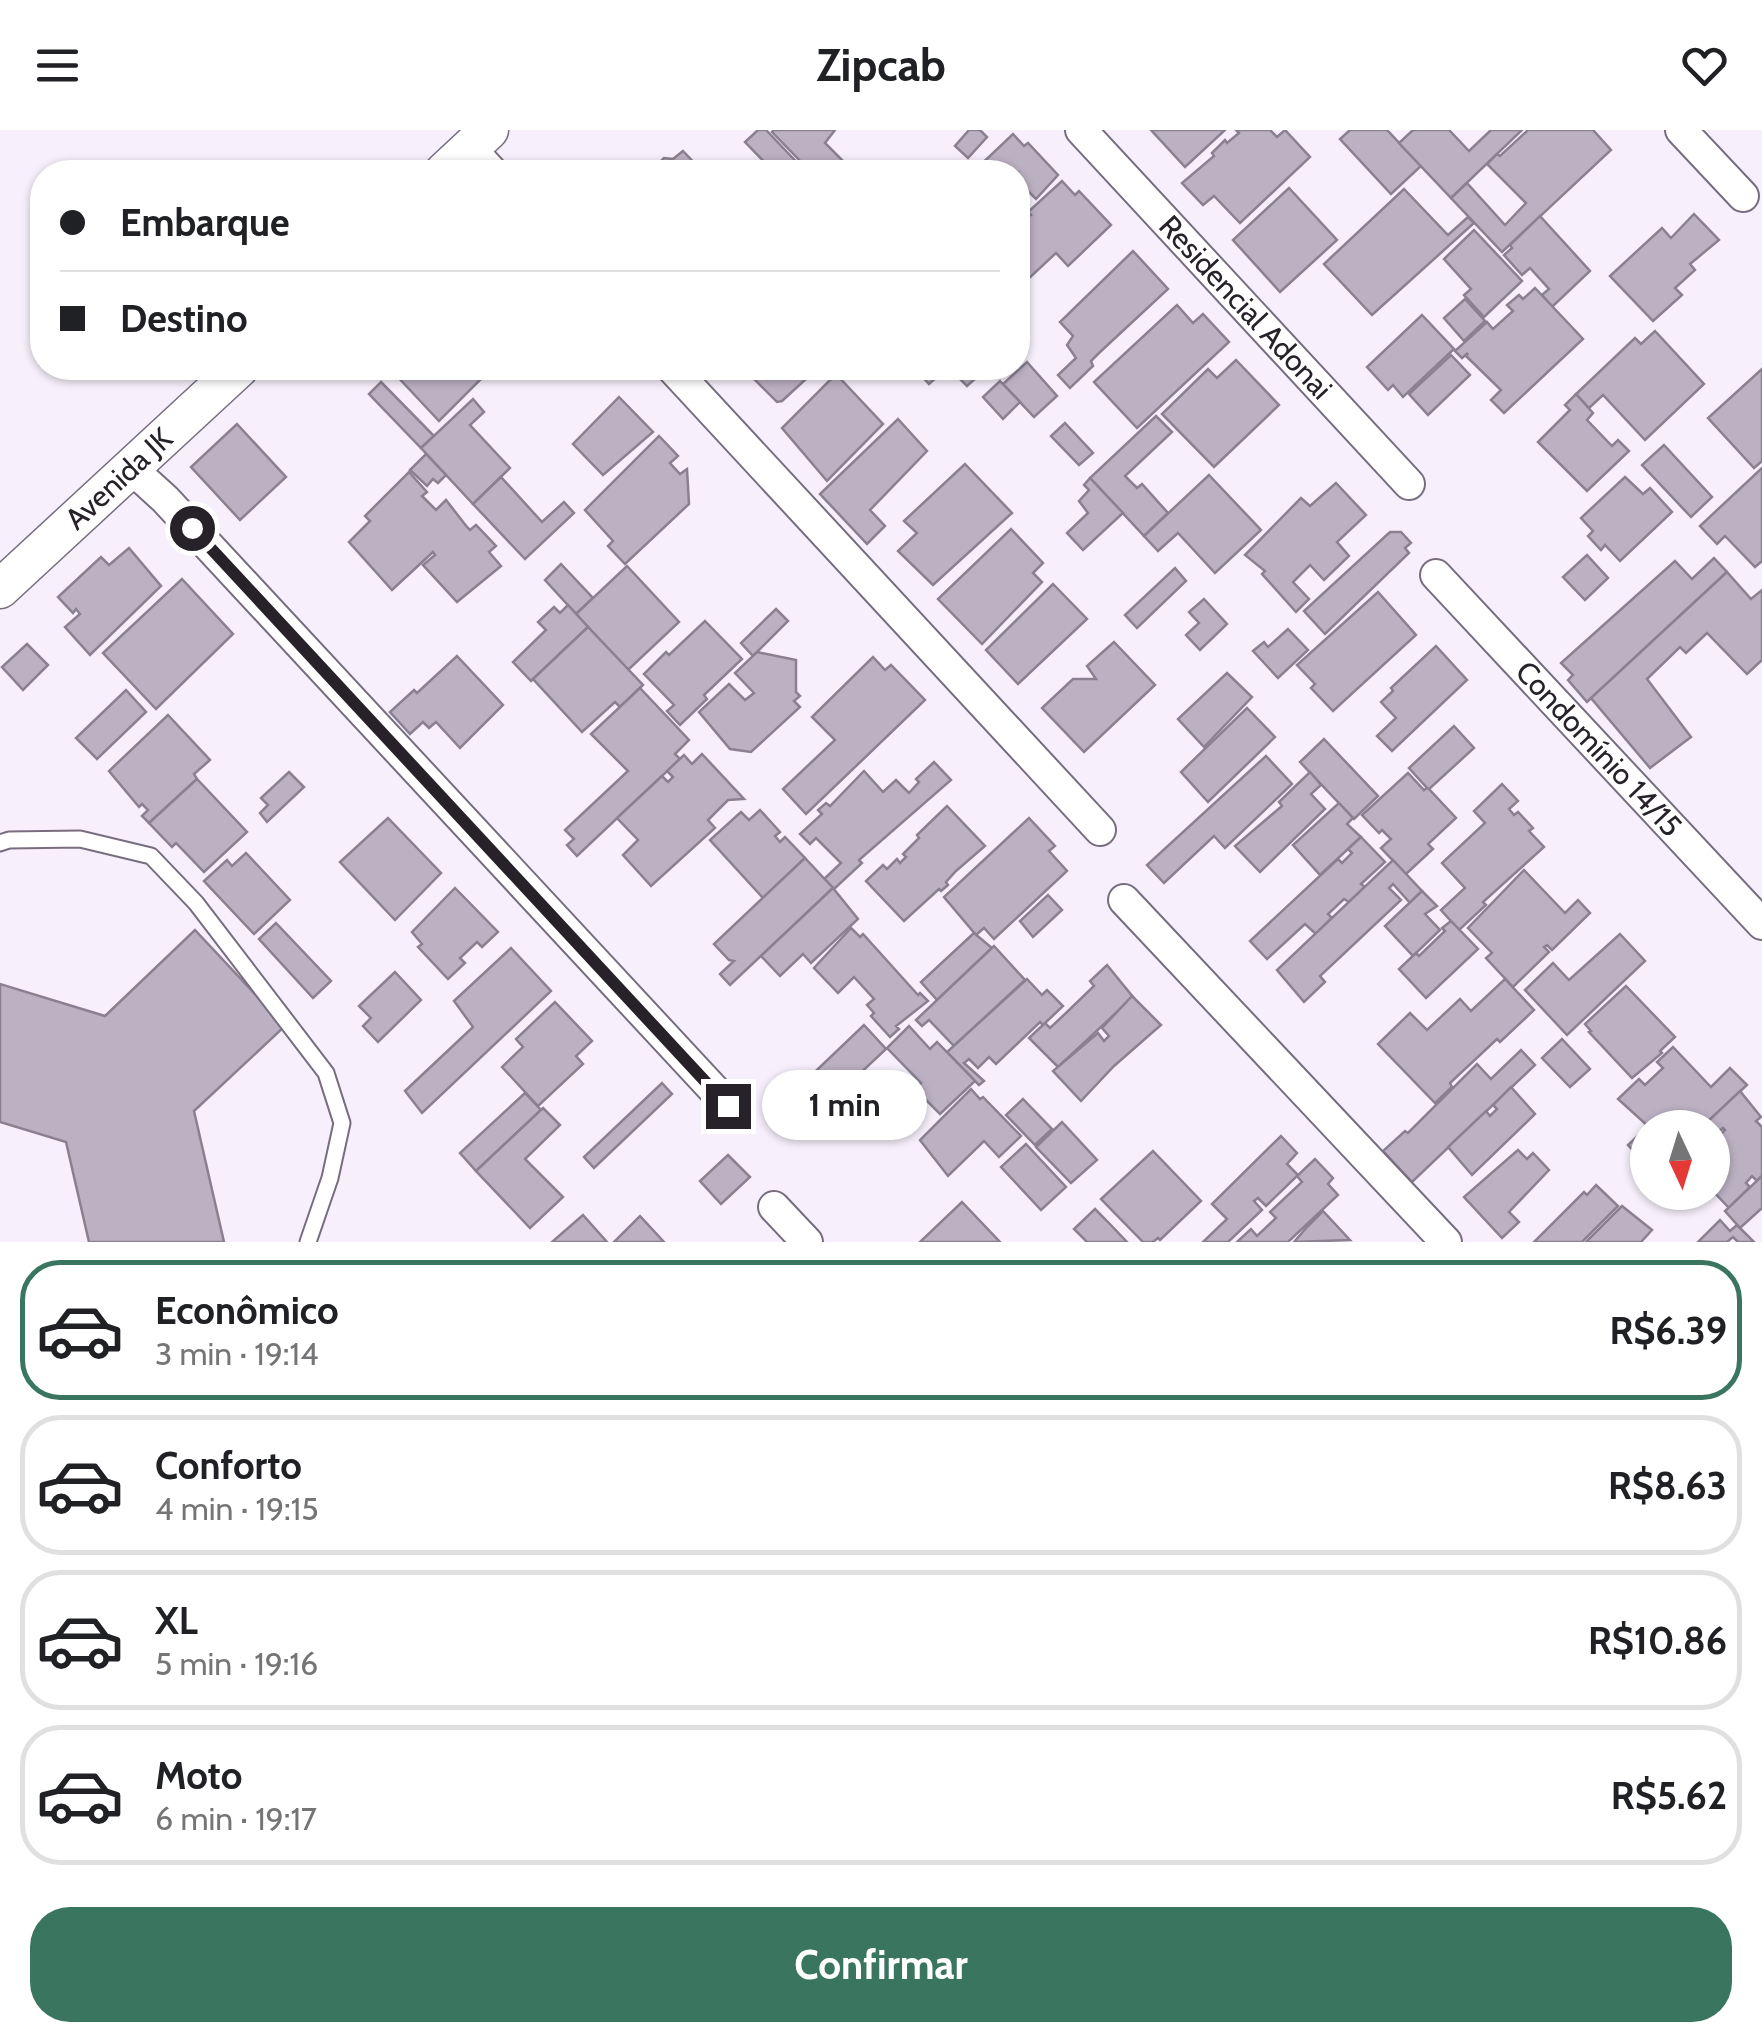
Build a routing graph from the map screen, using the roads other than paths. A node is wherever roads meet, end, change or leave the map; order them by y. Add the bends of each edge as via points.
1 (1081, 130) edge
2 (1681, 130) edge
3 (1743, 196) dead end
4 (226, 380) edge
5 (683, 380) edge
6 (132, 469) junction
7 (1409, 484) dead end
8 (1436, 575) dead end
9 (0, 589) edge
10 (1100, 830) dead end
11 (0, 844) edge
12 (1124, 900) dead end
13 (1762, 924) edge
14 (728, 1106) dead end
15 (774, 1206) dead end
16 (308, 1242) edge
17 (807, 1242) edge
18 (1446, 1242) edge

1 - 7 street, Residencial Adonai
2 - 3 street
4 - 6 street, Avenida JK
5 - 10 street
6 - 9 street, Avenida JK
6 - 14 street
8 - 13 street, Condomínio 14/15
11 - 16 lane via 80,839 151,856 196,902 326,1073 342,1123
12 - 18 street
15 - 17 street

